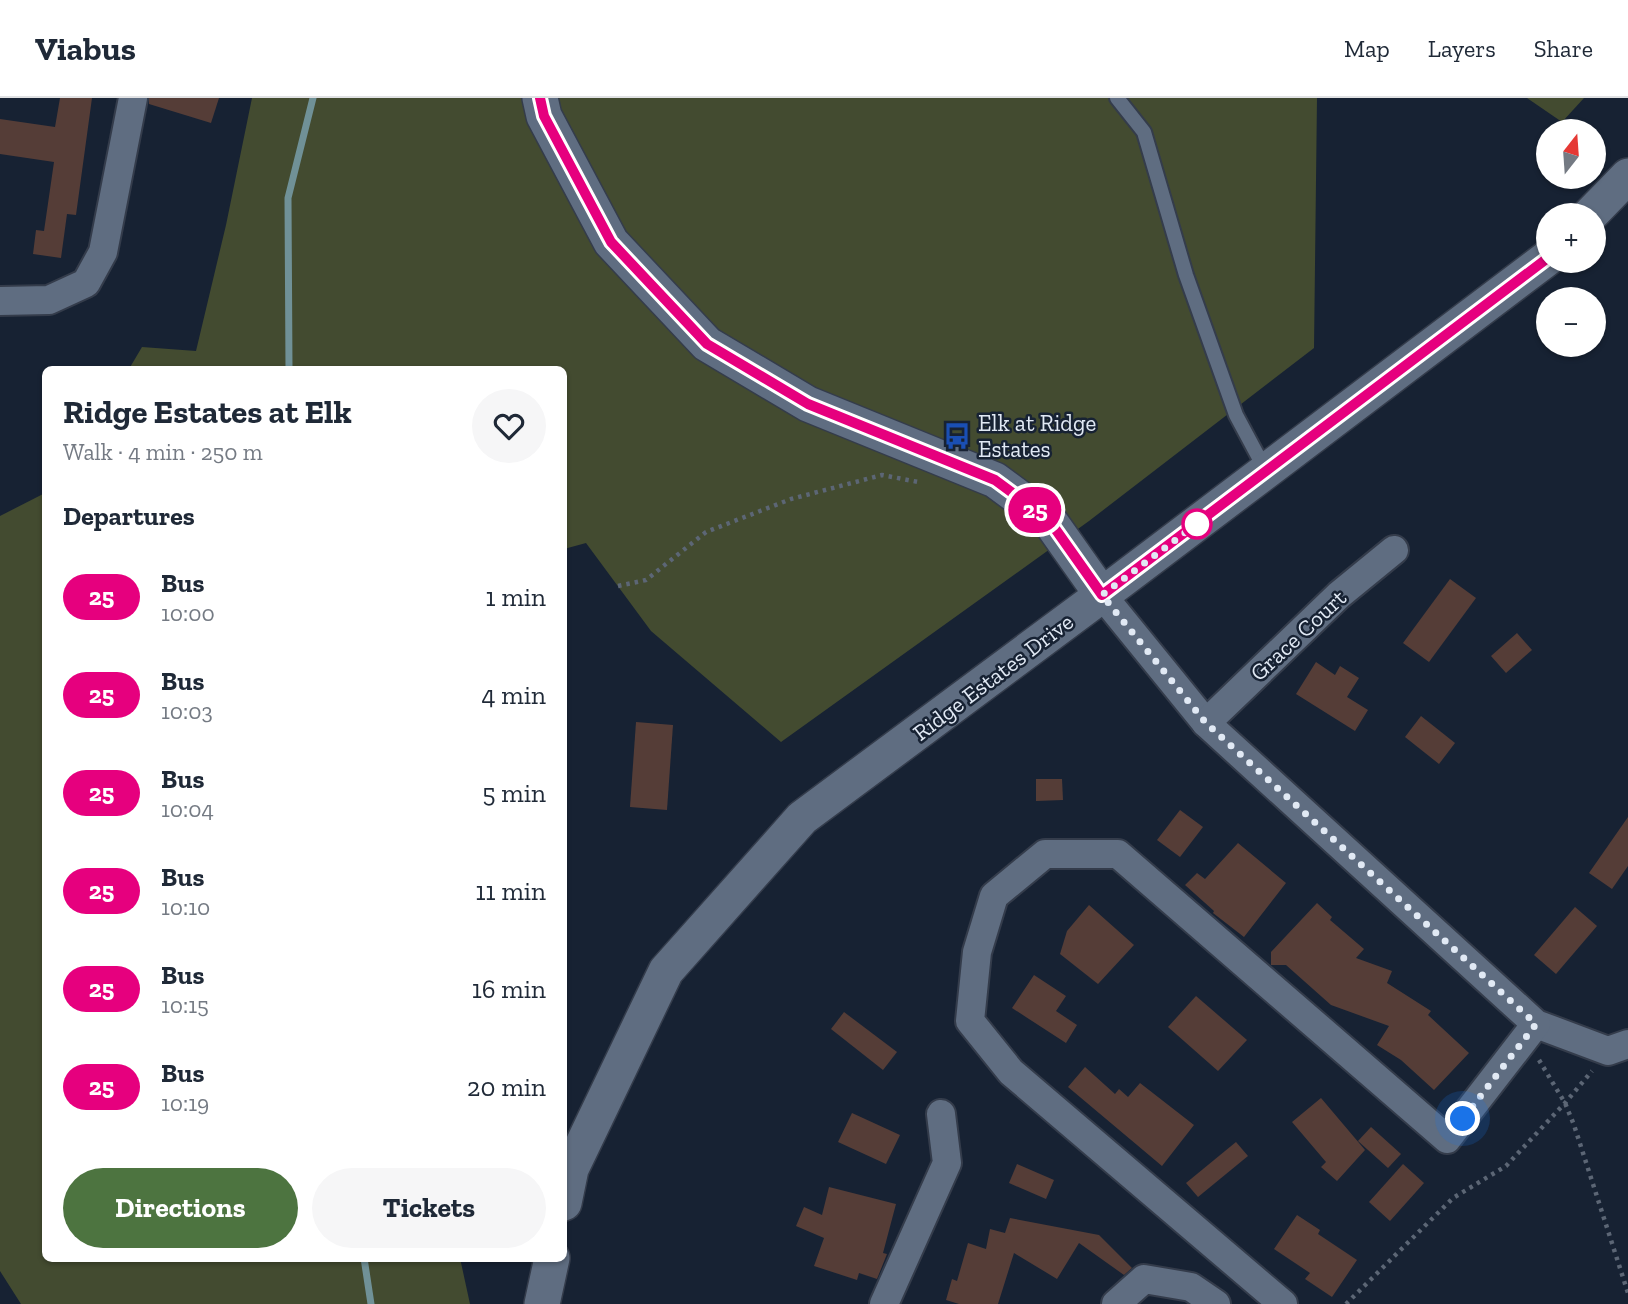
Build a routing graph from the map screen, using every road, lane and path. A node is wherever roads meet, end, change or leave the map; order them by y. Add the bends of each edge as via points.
1 (133, 98) edge
2 (540, 98) edge
3 (1116, 98) edge
4 (1628, 176) edge
5 (1602, 203) edge
6 (1536, 269) edge
7 (0, 301) edge
8 (1266, 472) junction
9 (920, 482) dead end
10 (1394, 550) dead end
11 (618, 586) dead end
12 (1102, 595) junction
13 (1206, 723) junction
14 (1531, 1031) junction
15 (1618, 1048) edge
16 (1565, 1103) junction
17 (941, 1114) dead end
18 (567, 1188) edge
19 (551, 1262) edge
20 (1628, 1293) edge
21 (542, 1304) edge
22 (884, 1304) edge
23 (1116, 1304) edge
24 (1216, 1304) edge
25 (1283, 1304) edge
26 (1346, 1304) edge

1 - 7 street via 103,252 86,284 49,300
2 - 12 street via 544,116 611,242 707,344 808,404 995,480 1049,520
3 - 8 lane via 1144,132 1186,275 1227,390
4 - 5 street
6 - 8 street, Ridge Estates Drive
8 - 12 street, Ridge Estates Drive
9 - 11 path via 882,475 791,499 706,532 646,580
10 - 13 street, Grace Court via 1339,595
12 - 13 street
12 - 18 street, Ridge Estates Drive via 802,818 666,971 571,1169
13 - 14 street
14 - 15 street
14 - 16 path
14 - 25 street via 1447,1139 1118,855 1045,854 994,897 977,952 970,1021 1011,1072
15 - 16 path
16 - 20 path
16 - 26 path via 1506,1166 1453,1198
17 - 22 street via 947,1163
19 - 21 street
23 - 24 street via 1144,1279 1191,1287

